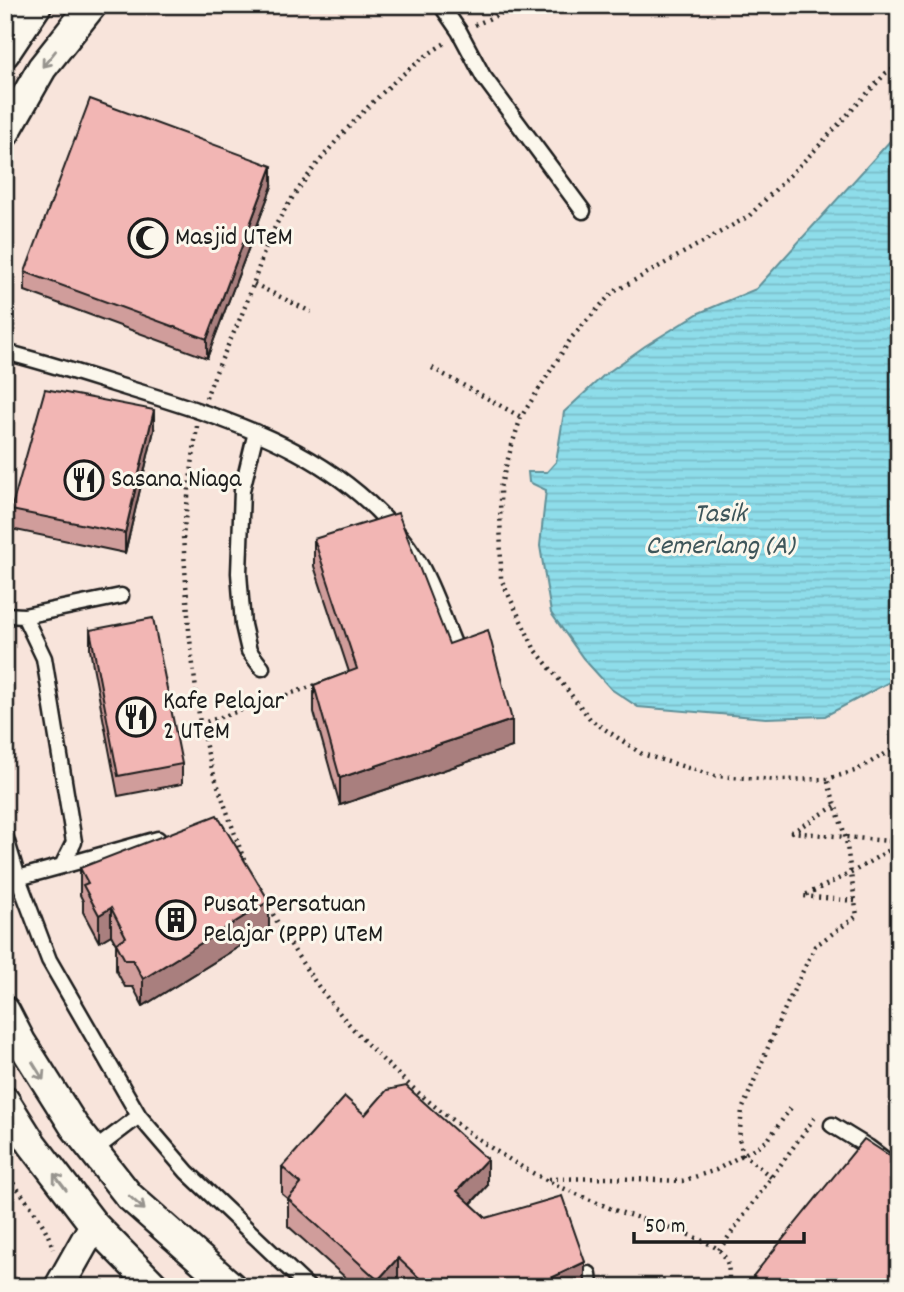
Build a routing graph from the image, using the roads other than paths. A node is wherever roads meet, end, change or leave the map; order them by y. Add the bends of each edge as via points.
1 (92, 5) edge
2 (441, 5) edge
3 (28, 9) edge
4 (5, 52) edge
5 (5, 133) edge
6 (583, 211) dead end
7 (5, 352) edge
8 (256, 432) junction
9 (121, 596) dead end
10 (5, 615) edge
11 (24, 616) junction
12 (454, 644) edge
13 (262, 668) dead end
14 (5, 835) edge
15 (166, 837) edge
16 (62, 866) junction
17 (18, 878) junction
18 (5, 1011) edge
19 (5, 1101) edge
20 (139, 1116) junction
21 (832, 1125) dead end
22 (93, 1151) junction
23 (899, 1170) edge
24 (94, 1225) junction
25 (55, 1274) edge
26 (155, 1287) edge
27 (232, 1287) edge
28 (308, 1287) edge

1 -> 5 street via 42,68
2 - 6 lane via 483,76
3 - 4 street
7 - 8 lane
8 - 12 lane via 288,445 333,473 380,514 418,562
8 - 13 lane via 242,490 239,573 249,651
9 - 11 lane
10 - 11 lane
11 - 16 lane via 44,657 74,842
14 - 17 lane
15 - 16 lane
16 - 17 lane
17 - 20 lane via 49,960
18 -> 22 street via 27,1053
24 -> 19 street
20 - 22 lane
20 - 28 lane via 187,1172
21 - 23 lane
22 -> 27 street via 129,1196
24 - 25 street
24 - 26 street

